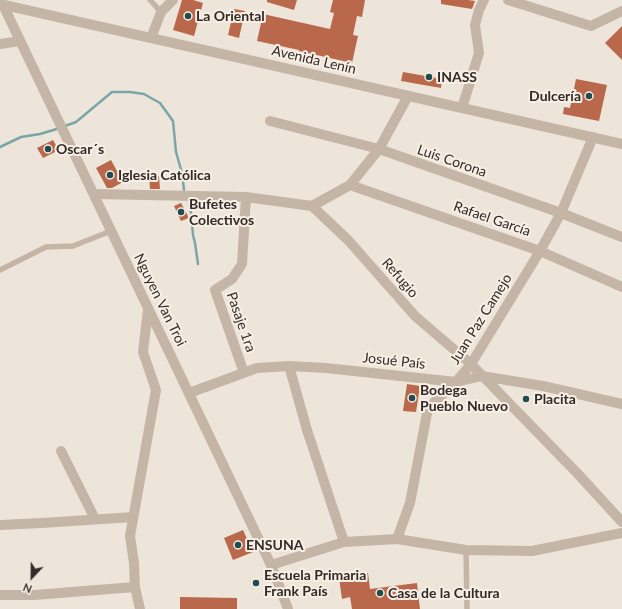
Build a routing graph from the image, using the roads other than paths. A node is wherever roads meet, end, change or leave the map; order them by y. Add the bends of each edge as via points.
1 (150, 0) edge
2 (173, 0) edge
3 (484, 0) edge
4 (508, 0) edge
5 (2, 5) edge
6 (622, 11) edge
7 (161, 12) junction
8 (151, 38) junction
9 (20, 40) junction
10 (0, 44) edge
11 (408, 96) junction
12 (462, 108) junction
13 (270, 121) dead end
14 (593, 137) junction
15 (622, 144) edge
16 (379, 149) junction
17 (350, 185) junction
18 (94, 194) junction
19 (246, 197) junction
20 (312, 206) junction
21 (561, 213) junction
22 (111, 231) junction
23 (622, 236) edge
24 (540, 250) junction
25 (0, 270) edge
26 (622, 287) edge
27 (148, 309) junction
28 (471, 364) junction
29 (289, 366) junction
30 (244, 373) junction
31 (482, 376) junction
32 (456, 382) junction
33 (189, 393) junction
34 (622, 404) edge
35 (61, 451) dead end
36 (133, 517) junction
37 (95, 519) junction
38 (622, 522) edge
39 (0, 525) edge
40 (622, 534) edge
41 (397, 539) junction
42 (344, 542) junction
43 (466, 550) junction
44 (271, 566) junction
45 (135, 588) junction
46 (0, 595) edge
47 (140, 609) edge
48 (288, 609) edge
49 (467, 609) edge

1 - 7 lane
2 - 7 street
3 - 12 street via 475,25 479,53
4 - 6 street via 591,26
5 - 8 street, Avenida Lenín
5 - 9 street, Nguyen Van Troi
7 - 8 street
8 - 11 street, Avenida Lenín
9 - 10 street
9 - 18 street, Nguyen Van Troi
11 - 12 street, Avenida Lenín
11 - 16 street
12 - 14 street, Avenida Lenín
13 - 16 street, Luis Corona
14 - 15 street, Avenida Lenín
14 - 21 street, Juan Paz Camejo
16 - 17 street
16 - 21 street, Luis Corona
17 - 20 street
17 - 24 street, Rafael García
18 - 19 street
18 - 22 street, Nguyen Van Troi
19 - 20 street
19 - 30 street, Pasaje 1ra via 242,264 232,280 215,290
20 - 28 street, Refugio via 348,240 415,316
21 - 23 street, Luis Corona
21 - 24 street, Juan Paz Camejo
22 - 25 lane via 73,246 46,247
22 - 27 street, Nguyen Van Troi
24 - 26 street, Rafael García
24 - 28 street, Juan Paz Camejo
27 - 33 street, Nguyen Van Troi
27 - 36 street via 142,352 156,390
28 - 31 street, Refugio
28 - 32 street, Juan Paz Camejo
29 - 30 street, Josué País via 257,368
29 - 32 street, Josué País
29 - 42 street
30 - 33 street, Josué País
31 - 32 street, Josué País
31 - 34 street, Josué País via 543,386
31 - 38 street, Refugio
32 - 41 street, Juan Paz Camejo via 428,408 410,503
33 - 44 street, Nguyen Van Troi
35 - 37 street
36 - 37 street
36 - 45 street via 130,536
37 - 39 street
40 - 43 street via 532,551
41 - 42 street
41 - 43 street
42 - 44 street
43 - 49 lane
44 - 48 street, Nguyen Van Troi
45 - 46 street
45 - 47 street

